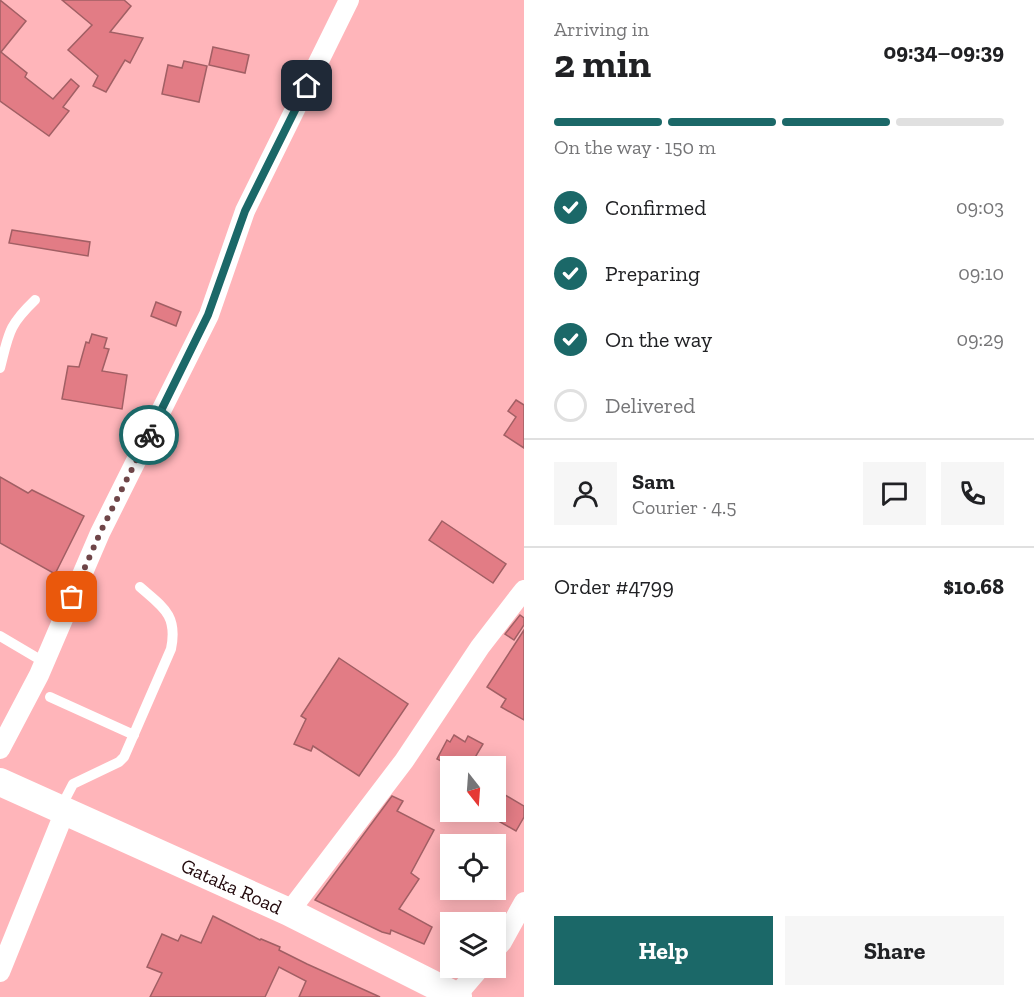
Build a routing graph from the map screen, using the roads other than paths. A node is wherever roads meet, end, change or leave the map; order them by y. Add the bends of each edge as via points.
1 (349, 0) edge
2 (35, 300) dead end
3 (0, 368) edge
4 (140, 587) dead end
5 (524, 590) edge
6 (0, 636) edge
7 (44, 662) junction
8 (50, 697) dead end
9 (134, 735) junction
10 (0, 749) edge
11 (0, 782) edge
12 (62, 810) junction
13 (524, 902) edge
14 (289, 912) junction
15 (506, 933) edge
16 (0, 972) edge
17 (472, 978) edge
18 (457, 997) edge

1 - 7 street via 245,211 208,315 100,533
2 - 3 lane via 10,328
4 - 9 lane via 170,616 173,638
5 - 14 street via 480,647 404,761
6 - 7 lane
7 - 10 street
8 - 9 lane
9 - 12 lane via 119,762 73,784
11 - 12 street, Gataka Road
12 - 14 street, Gataka Road
12 - 16 street
13 - 15 street
14 - 18 street, Gataka Road
17 - 18 street

